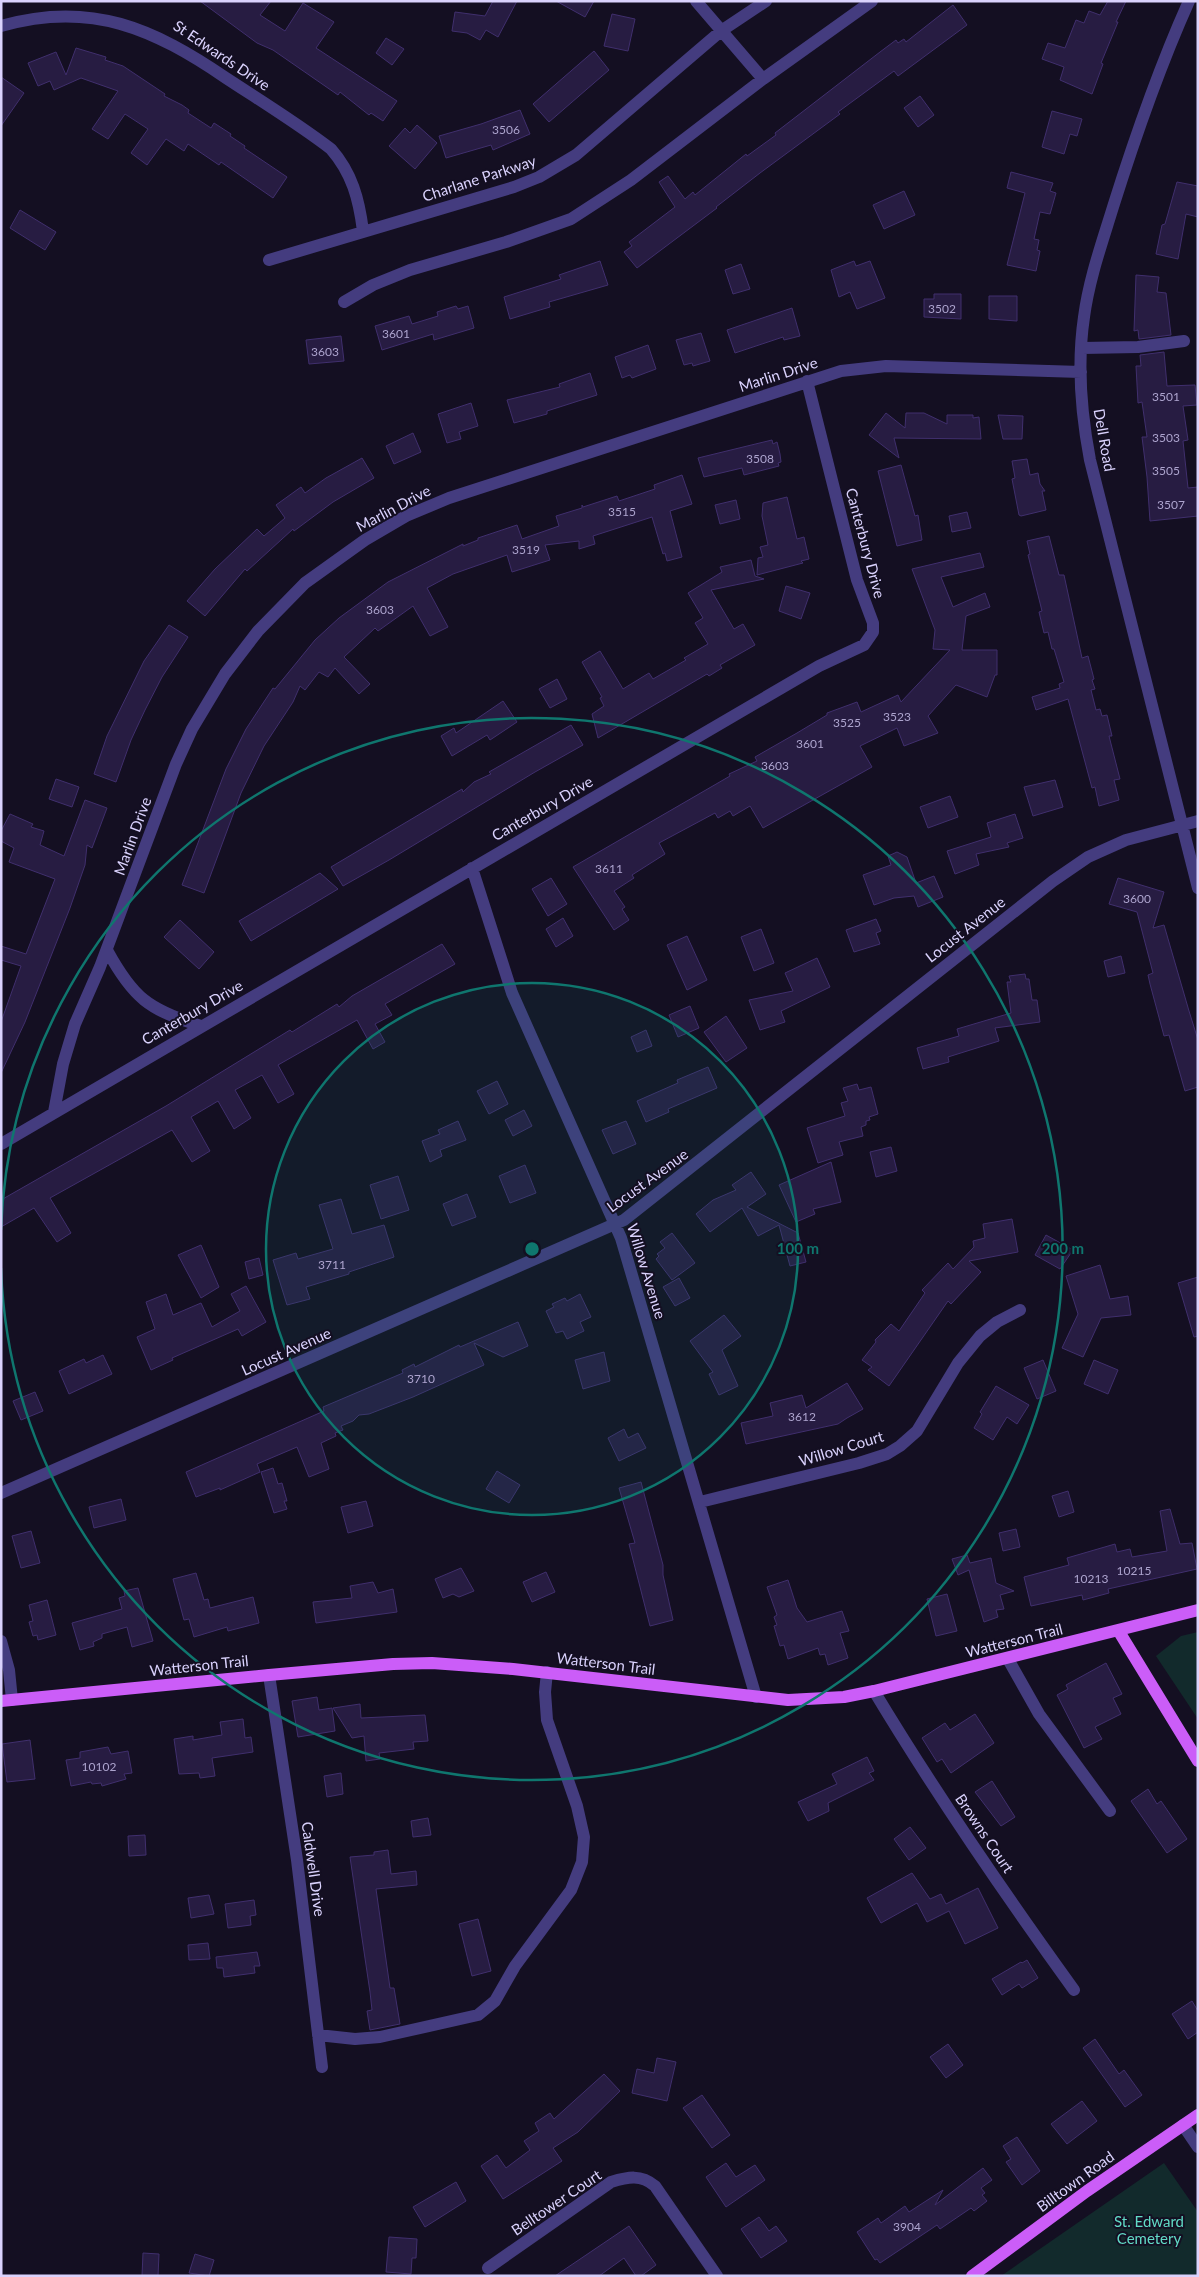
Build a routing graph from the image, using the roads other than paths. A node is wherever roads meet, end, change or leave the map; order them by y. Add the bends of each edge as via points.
1 (696, 1) edge
2 (766, 1) edge
3 (872, 1) edge
4 (1189, 1) edge
5 (1, 26) edge
6 (724, 34) junction
7 (763, 79) junction
8 (363, 231) junction
9 (268, 260) dead end
10 (344, 302) dead end
11 (1184, 341) dead end
12 (1082, 348) junction
13 (1081, 372) junction
14 (807, 381) junction
15 (1198, 821) edge
16 (1182, 825) junction
17 (472, 868) junction
18 (1198, 888) edge
19 (107, 950) junction
20 (201, 1026) junction
21 (54, 1112) junction
22 (1, 1144) edge
23 (616, 1224) junction
24 (1020, 1310) dead end
25 (1, 1493) edge
26 (700, 1502) junction
27 (1198, 1610) edge
28 (1118, 1630) junction
29 (1, 1641) edge
30 (1008, 1658) junction
31 (547, 1672) junction
32 (269, 1675) junction
33 (874, 1691) junction
34 (756, 1697) junction
35 (6, 1700) edge
36 (1198, 1761) edge
37 (1110, 1811) dead end
38 (1074, 1990) dead end
39 (318, 2035) junction
40 (322, 2067) dead end
41 (1198, 2115) edge
42 (1183, 2125) junction
43 (1198, 2147) edge
44 (488, 2268) dead end
45 (717, 2276) edge
46 (972, 2276) edge

1 - 6 street
2 - 6 street, Charlane Parkway
3 - 7 street
4 - 12 street, Dell Road via 1135,137 1093,272
5 - 8 street, St Edwards Drive via 45,8 85,5 115,10 150,26 330,149 349,173
6 - 7 street
6 - 8 street, Charlane Parkway via 558,167 514,187
7 - 10 street via 631,180 571,219 515,240 410,270 373,285
8 - 9 street, Charlane Parkway
11 - 12 street via 1138,347
12 - 13 street, Dell Road
13 - 14 street, Marlin Drive via 886,366 841,371
13 - 16 street, Dell Road via 1090,460
14 - 17 street, Canterbury Drive via 857,580 873,623 869,641 819,666
14 - 19 street, Marlin Drive via 449,498 406,516 365,540 305,584 258,631 225,674 192,729
15 - 16 street, Locust Avenue
16 - 18 street, Dell Road
16 - 23 street, Locust Avenue via 1126,840 1088,857 1053,880 640,1209
17 - 20 street, Canterbury Drive
17 - 23 street, Willow Avenue via 512,994
19 - 20 street via 136,995 172,1017
19 - 21 street, Marlin Drive via 75,1024
20 - 21 street, Canterbury Drive
21 - 22 street, Canterbury Drive
23 - 25 street, Locust Avenue
23 - 26 street, Willow Avenue
24 - 26 street, Willow Court via 980,1336 958,1363 917,1431 887,1454
26 - 34 street, Willow Avenue
27 - 28 main road, Watterson Trail
28 - 30 main road, Watterson Trail
28 - 36 main road
29 - 35 street via 9,1670
30 - 33 main road, Watterson Trail
30 - 37 street via 1039,1714
31 - 32 main road, Watterson Trail via 432,1663
31 - 34 main road, Watterson Trail
31 - 39 street via 547,1720 577,1806 584,1837 582,1862 571,1890 515,1966 495,2001 478,2014 380,2037 355,2039
32 - 35 main road, Watterson Trail
32 - 39 street, Caldwell Drive via 297,1860
33 - 34 main road, Watterson Trail via 820,1700
33 - 38 street, Browns Court via 948,1808
39 - 40 street, Caldwell Drive
41 - 42 main road, Billtown Road
42 - 43 street
42 - 46 main road, Billtown Road
44 - 45 street, Belltower Court via 611,2182 630,2177 648,2180 655,2186

